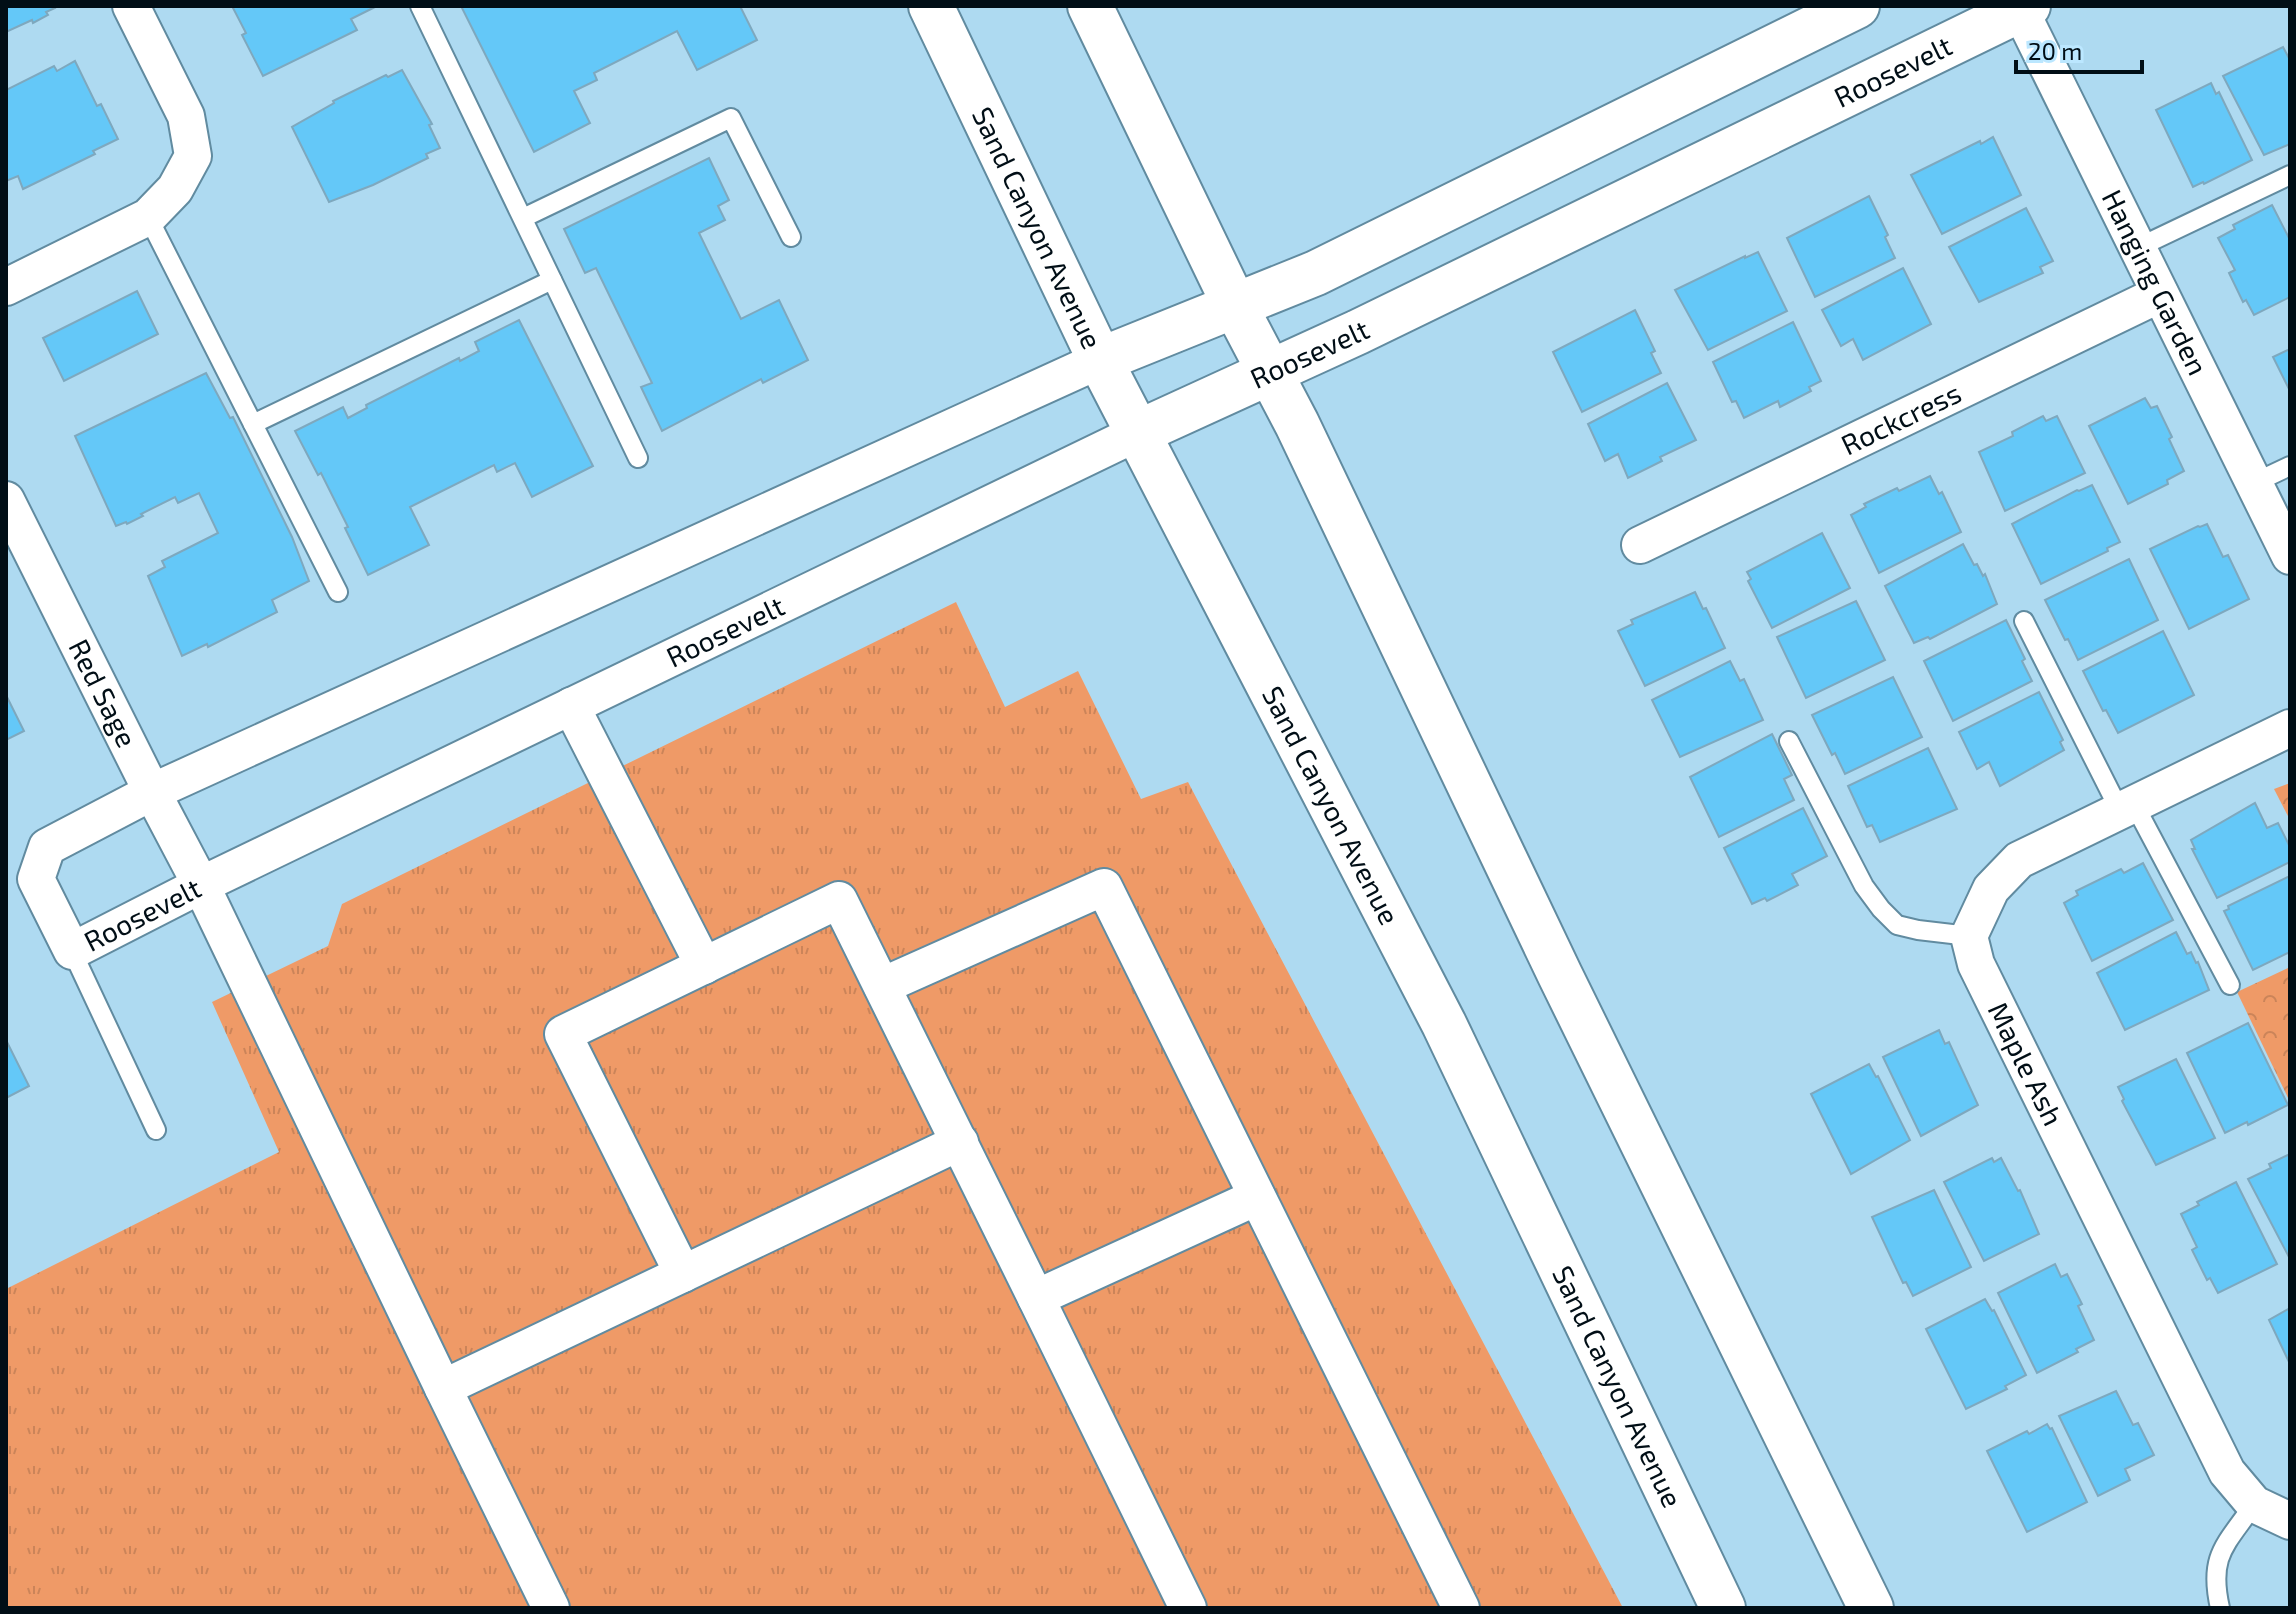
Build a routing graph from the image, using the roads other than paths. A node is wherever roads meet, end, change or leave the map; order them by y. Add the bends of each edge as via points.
1 (131, 6) edge
2 (420, 6) edge
3 (931, 6) edge
4 (1090, 6) edge
5 (1857, 6) edge
6 (2024, 8) edge
7 (2290, 175) edge
8 (148, 217) junction
9 (523, 218) junction
10 (791, 237) dead end
11 (2137, 248) junction
12 (552, 280) junction
13 (6, 287) edge
14 (2160, 294) junction
15 (1235, 306) junction
16 (1100, 360) junction
17 (1271, 373) junction
18 (253, 424) junction
19 (1137, 433) junction
20 (638, 458) dead end
21 (2290, 466) edge
22 (2254, 483) junction
23 (6, 500) edge
24 (1640, 545) dead end
25 (2290, 556) edge
26 (338, 592) dead end
27 (2024, 621) dead end
28 (571, 706) junction
29 (2290, 728) edge
30 (1789, 741) dead end
31 (152, 792) junction
32 (2127, 808) junction
33 (201, 885) junction
34 (1969, 936) junction
35 (72, 951) junction
36 (704, 966) junction
37 (2230, 985) dead end
38 (882, 986) junction
39 (156, 1130) dead end
40 (960, 1142) junction
41 (1257, 1197) junction
42 (683, 1274) junction
43 (1036, 1298) junction
44 (443, 1388) junction
45 (2254, 1504) junction
46 (2288, 1521) edge
47 (1718, 1603) edge
48 (551, 1608) edge
49 (1188, 1608) edge
50 (1461, 1608) edge
51 (1871, 1608) edge
52 (2220, 1608) edge

1 - 8 street via 186,116 193,156 175,189
2 - 9 lane
3 - 16 main road, Sand Canyon Avenue
4 - 15 main road
5 - 15 main road, Roosevelt via 1316,273
6 - 11 street, Hanging Garden
6 - 17 main road, Roosevelt
7 - 11 lane
8 - 13 street
8 - 18 lane
9 - 10 lane via 731,118
9 - 12 lane
11 - 14 street, Hanging Garden
12 - 18 lane
12 - 20 lane
14 - 22 street, Hanging Garden
14 - 24 street, Rockcress
15 - 16 main road, Roosevelt
15 - 17 main road
16 - 19 main road, Sand Canyon Avenue
16 - 31 street, Roosevelt
17 - 19 main road, Roosevelt
17 - 51 main road
18 - 26 lane
19 - 28 street, Roosevelt
19 - 47 main road, Sand Canyon Avenue via 1444,1024
21 - 22 lane
22 - 25 street, Hanging Garden
23 - 31 street, Red Sage
27 - 32 lane
28 - 33 street, Roosevelt
28 - 36 street
29 - 32 street
30 - 34 lane via 1881,909 1897,925
31 - 33 street, Red Sage
31 - 35 street, Roosevelt via 47,847 36,879
32 - 34 street via 2019,860 1991,889
32 - 37 lane
33 - 35 street, Roosevelt
33 - 44 street, Red Sage
34 - 45 street, Maple Ash via 1976,964 2227,1472
35 - 39 lane
36 - 38 street via 839,900
36 - 42 street via 563,1034
38 - 40 street
38 - 41 street via 1104,887
40 - 42 street
40 - 43 street
41 - 43 street
41 - 50 street
42 - 44 street
43 - 49 street
44 - 48 street, Red Sage
45 - 46 street, Maple Ash
45 - 52 lane via 2217,1557 2214,1583

